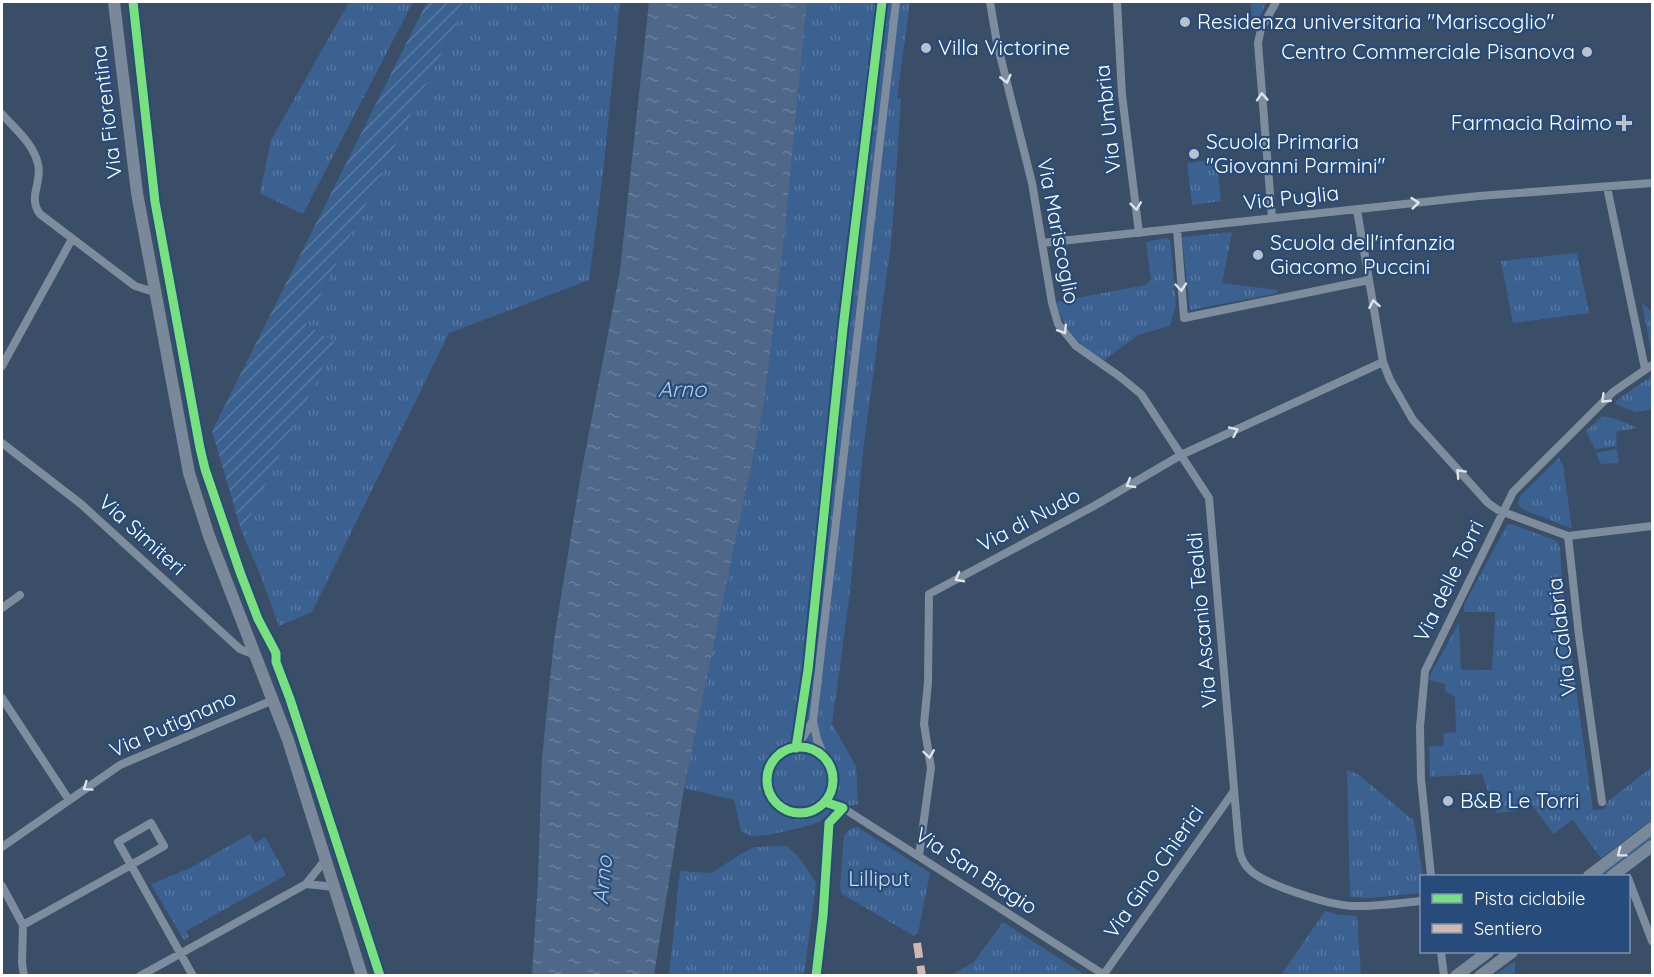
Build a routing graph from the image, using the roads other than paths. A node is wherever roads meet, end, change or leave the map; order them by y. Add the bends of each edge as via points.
1 (114, 2) edge
2 (896, 2) edge
3 (990, 2) edge
4 (1117, 2) edge
5 (1276, 2) edge
6 (2, 114) edge
7 (1653, 183) edge
8 (1607, 187) junction
9 (1357, 210) junction
10 (1272, 218) junction
11 (1177, 229) junction
12 (1139, 233) junction
13 (72, 239) junction
14 (1042, 243) junction
15 (1369, 280) junction
16 (154, 292) junction
17 (1383, 362) junction
18 (2, 366) edge
19 (1649, 367) edge
20 (2, 443) edge
21 (1180, 455) junction
22 (1503, 512) junction
23 (1653, 526) edge
24 (1568, 536) junction
25 (20, 595) dead end
26 (2, 608) edge
27 (255, 655) junction
28 (2, 698) edge
29 (273, 700) junction
30 (813, 721) junction
31 (796, 748) junction
32 (825, 759) junction
33 (1234, 791) junction
34 (69, 800) junction
35 (825, 802) junction
36 (1602, 802) dead end
37 (1653, 828) edge
38 (1653, 846) edge
39 (2, 847) edge
40 (919, 856) junction
41 (326, 859) junction
42 (131, 865) junction
43 (1627, 874) edge
44 (1431, 875) edge
45 (1590, 875) edge
46 (1630, 882) edge
47 (306, 884) junction
48 (2, 886) edge
49 (335, 887) junction
50 (1420, 901) edge
51 (23, 925) junction
52 (1653, 941) edge
53 (181, 953) junction
54 (1441, 953) edge
55 (1485, 953) edge
56 (1509, 953) edge
57 (24, 975) edge
58 (140, 975) edge
59 (193, 975) edge
60 (362, 975) edge
61 (1105, 975) edge
62 (1444, 975) edge
63 (1456, 975) edge
64 (1480, 975) edge

1 - 16 main road, Via Fiorentina via 129,138
2 - 30 street
3 -> 14 street, Via Mariscoglio
4 -> 12 street, Via Umbria via 1122,95
10 -> 5 street via 1258,43
6 - 13 street via 38,162 34,201 38,210
7 - 8 street, Via Puglia
9 -> 8 street, Via Puglia
8 - 19 street
9 - 10 street, Via Puglia
9 - 15 street
10 - 11 street, Via Puglia
11 - 12 street, Via Puglia
11 -> 15 street via 1184,318
12 - 14 street, Via Puglia
13 - 16 street via 135,285
13 - 18 street
14 -> 21 street, Via Mariscoglio via 1060,328 1076,346 1141,394
17 -> 15 street
16 - 27 main road, Via Fiorentina via 195,494
21 -> 17 street, Via di Nudo
22 -> 17 street via 1488,503 1413,420
19 -> 22 street, Via delle Torri via 1613,392 1552,451 1513,492
20 - 27 street, Via Simiteri via 81,504 240,649
21 - 33 street, Via Ascanio Tealdi via 1206,490 1210,502
21 -> 40 street, Via di Nudo via 929,594 924,724 931,768
22 - 24 street
22 - 44 street, Via delle Torri via 1423,676 1420,779
23 - 24 street
24 - 36 street, Via Calabria
25 - 26 street
27 - 29 main road, Via Fiorentina
28 - 34 street
29 -> 34 street, Via Putignano via 130,760
29 - 41 main road, Via Fiorentina
30 - 31 street
30 - 32 street
31 - 32 street via 811,749
31 - 35 street via 783,752 772,763 768,780 772,797 794,812 811,811
32 - 35 street via 833,780
33 - 50 street, Via Ascanio Tealdi via 1240,855 1246,867 1263,880 1350,906
33 - 61 street, Via Gino Chierici
34 - 39 street, Via Putignano
35 - 40 street, Via San Biagio via 843,808
37 -> 45 main road
38 - 43 main road
40 - 61 street, Via San Biagio
41 - 47 street
41 - 49 main road, Via Fiorentina
42 - 42 street via 164,846 151,823 118,842
42 - 51 street
42 - 53 street
46 - 52 street
47 - 49 street
47 - 53 street
48 - 51 street
49 - 60 main road, Via Fiorentina
51 - 57 street
53 - 58 street
53 - 59 street
54 - 62 street
55 - 63 main road
56 - 64 main road

